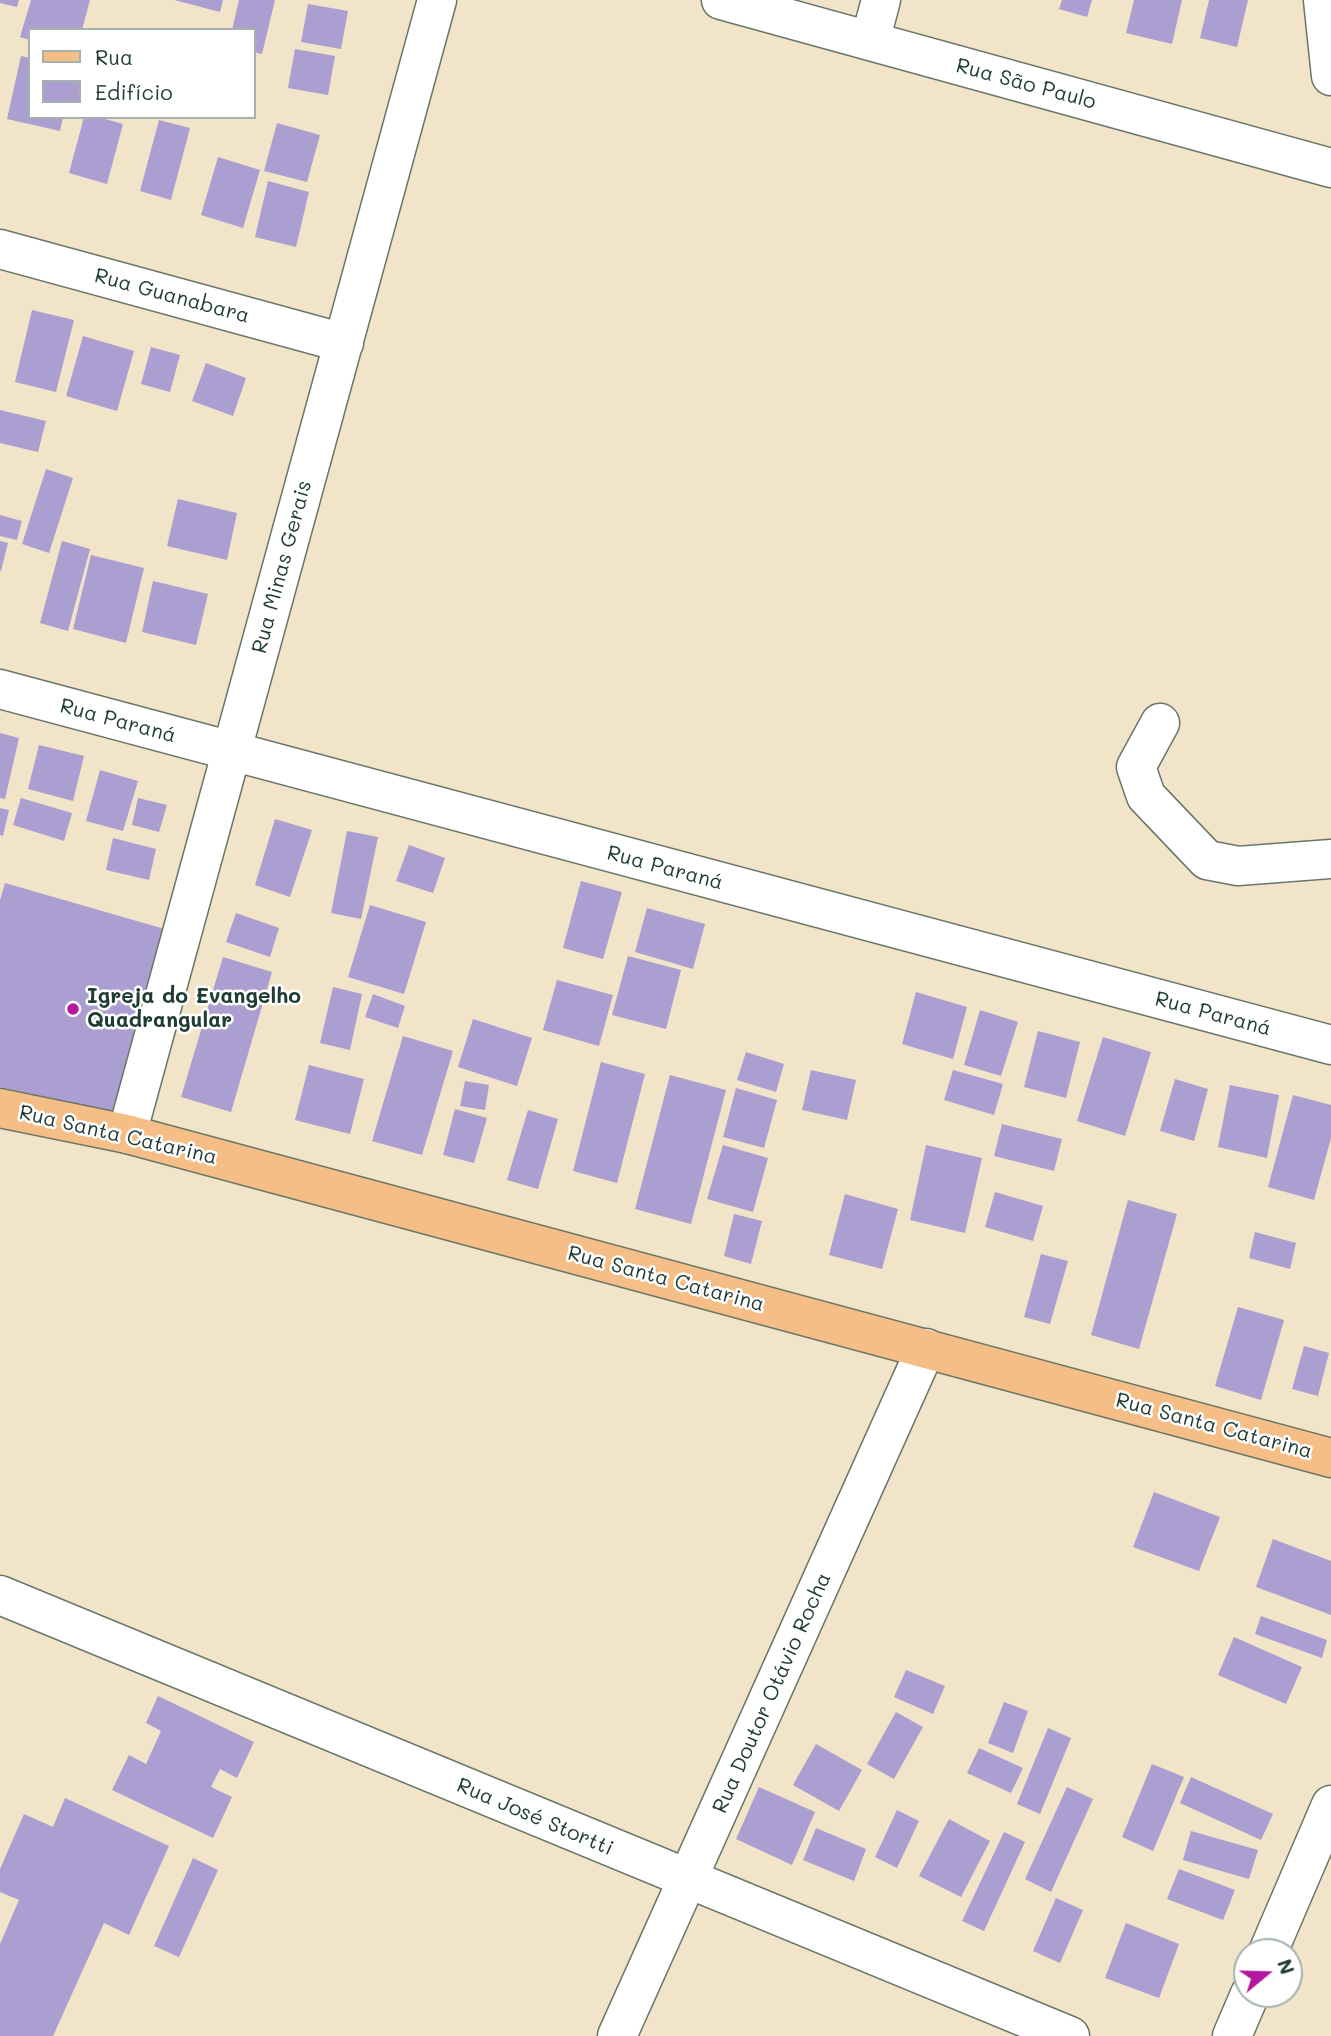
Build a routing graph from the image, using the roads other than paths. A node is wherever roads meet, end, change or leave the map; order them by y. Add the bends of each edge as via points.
1 (437, 0) edge
2 (720, 0) edge
3 (881, 0) edge
4 (1323, 0) edge
5 (870, 41) junction
6 (1331, 76) edge
7 (1331, 168) edge
8 (0, 249) edge
9 (344, 343) junction
10 (0, 689) edge
11 (1160, 723) dead end
12 (232, 752) junction
13 (1331, 859) edge
14 (1331, 1045) edge
15 (0, 1108) edge
16 (127, 1134) junction
17 (926, 1349) junction
18 (1331, 1458) edge
19 (0, 1595) edge
20 (1331, 1805) edge
21 (688, 1880) junction
22 (1274, 1938) edge
23 (1244, 2008) edge
24 (617, 2036) edge
25 (1070, 2036) edge
26 (1232, 2036) edge

1 - 9 street, Rua Minas Gerais
2 - 5 street, Rua São Paulo
3 - 5 street
4 - 6 street
5 - 7 street, Rua São Paulo
8 - 9 street, Rua Guanabara
9 - 12 street, Rua Minas Gerais
10 - 12 street, Rua Paraná
11 - 13 street via 1136,767 1146,796 1207,860 1238,866
12 - 14 street, Rua Paraná
12 - 16 street, Rua Minas Gerais
15 - 16 main road, Rua Santa Catarina
16 - 17 main road, Rua Santa Catarina
17 - 18 main road, Rua Santa Catarina
17 - 21 street, Rua Doutor Otávio Rocha
19 - 21 street, Rua José Stortti
20 - 22 street
21 - 24 street, Rua Doutor Otávio Rocha
21 - 25 street, Rua José Stortti
23 - 26 street

